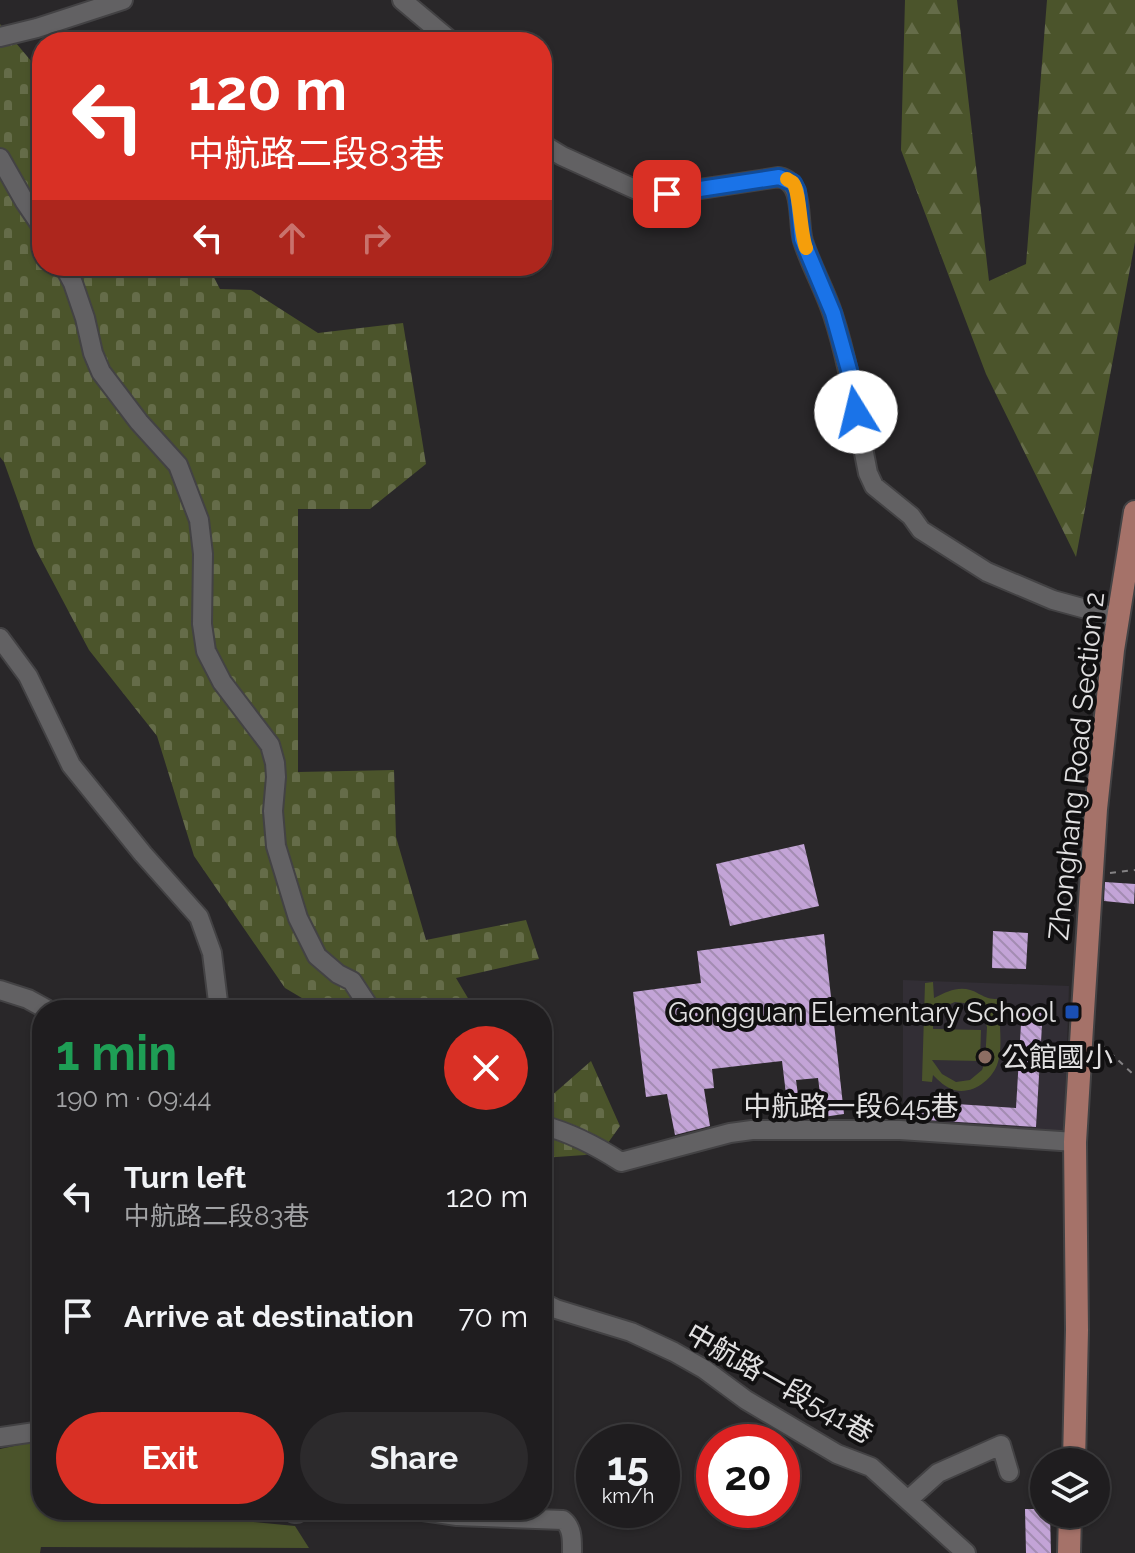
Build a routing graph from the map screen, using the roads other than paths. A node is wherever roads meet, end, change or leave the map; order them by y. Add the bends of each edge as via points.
1 (123, 0) edge
2 (402, 0) edge
3 (440, 32) edge
4 (0, 37) edge
5 (552, 150) edge
6 (0, 158) edge
7 (32, 212) edge
8 (69, 276) edge
9 (1135, 512) edge
10 (1119, 618) junction
11 (0, 638) edge
12 (0, 990) edge
13 (218, 1000) edge
14 (364, 1000) edge
15 (32, 1001) edge
16 (552, 1128) edge
17 (1075, 1142) junction
18 (552, 1308) edge
19 (32, 1432) edge
20 (0, 1437) edge
21 (1074, 1448) edge
22 (1009, 1472) dead end
23 (908, 1500) junction
24 (552, 1520) edge
25 (1070, 1528) edge
26 (572, 1553) edge
27 (966, 1553) edge
28 (1069, 1553) edge

1 - 4 lane
2 - 3 lane
5 - 10 lane via 651,195 779,177 793,183 802,239 833,313 849,370 874,486 921,530 987,572 1053,600
6 - 7 lane
8 - 14 lane via 101,372 178,465 199,520 206,651 222,682 270,745 276,777 276,846 298,918 317,956 352,981
9 - 10 main road, Zhonghang Road Section 2
10 - 17 main road, Zhonghang Road Section 2 via 1096,809
11 - 13 lane via 28,676 71,765 199,917 212,953
12 - 15 lane
16 - 17 lane, 中航路一段645巷 via 621,1162 752,1130 900,1130
17 - 21 main road, Zhonghang Road Section 2
18 - 23 lane, 中航路一段541巷 via 631,1332 674,1352 837,1454 871,1467
19 - 20 lane
22 - 23 lane via 1001,1445 938,1473
23 - 27 lane, 中航路一段541巷
24 - 26 lane via 567,1522
25 - 28 main road

